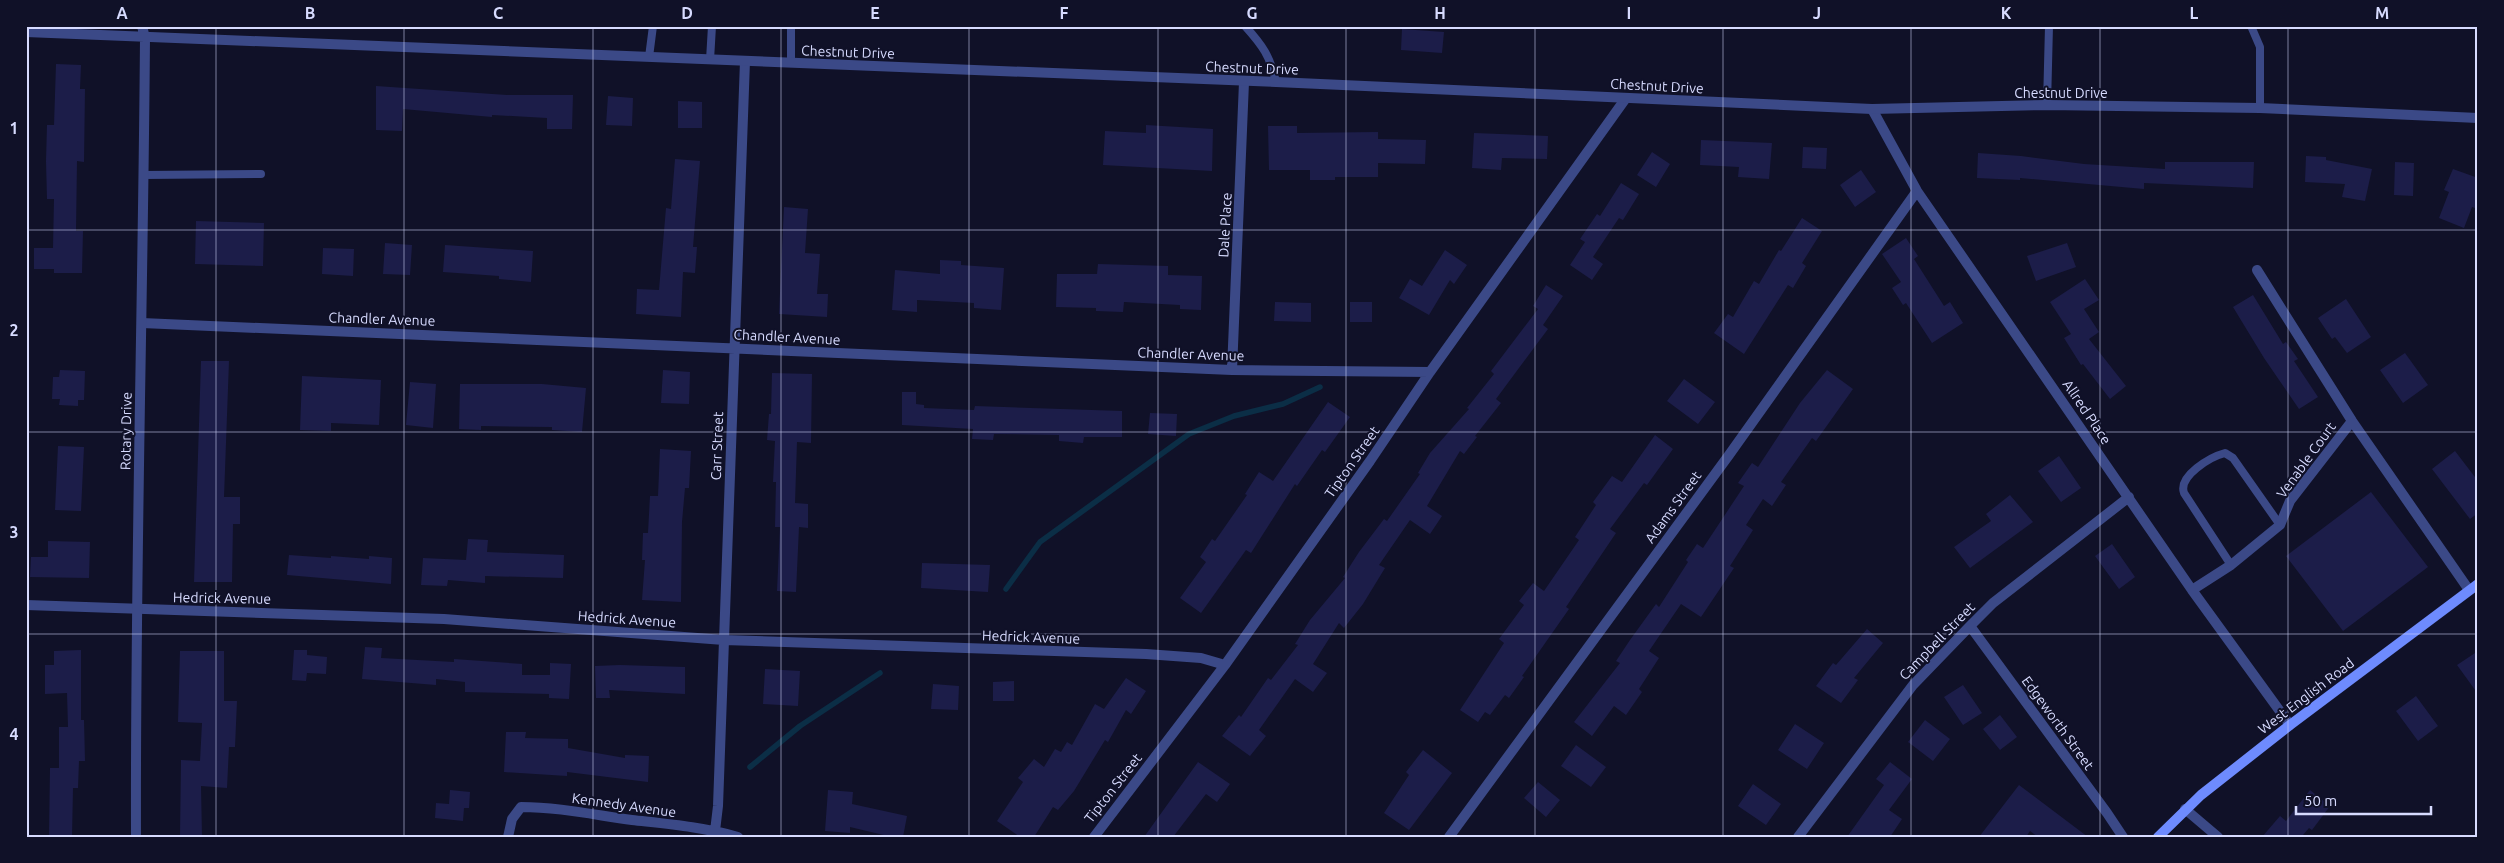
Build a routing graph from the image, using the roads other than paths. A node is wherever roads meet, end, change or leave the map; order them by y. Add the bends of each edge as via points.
1 (142, 26) edge
2 (653, 26) edge
3 (712, 26) edge
4 (791, 26) edge
5 (1245, 26) edge
6 (2049, 26) edge
7 (2251, 26) edge
8 (26, 32) edge
9 (145, 38) junction
10 (649, 58) junction
11 (710, 60) junction
12 (745, 61) junction
13 (791, 63) junction
14 (1244, 82) junction
15 (1276, 82) junction
16 (1626, 98) junction
17 (2047, 106) junction
18 (2260, 108) junction
19 (1872, 109) junction
20 (2478, 118) edge
21 (261, 174) dead end
22 (144, 175) junction
23 (1917, 191) junction
24 (2257, 270) dead end
25 (142, 323) junction
26 (734, 348) junction
27 (1232, 370) junction
28 (1430, 372) junction
29 (2352, 421) junction
30 (2129, 497) junction
31 (2280, 525) junction
32 (2231, 565) junction
33 (2474, 587) edge
34 (2192, 590) junction
35 (26, 605) edge
36 (135, 610) junction
37 (1970, 626) junction
38 (724, 640) junction
39 (1225, 665) junction
40 (2290, 725) junction
41 (2185, 809) junction
42 (715, 831) junction
43 (136, 837) edge
44 (508, 837) edge
45 (738, 837) edge
46 (1094, 837) edge
47 (1448, 837) edge
48 (1798, 837) edge
49 (2123, 837) edge
50 (2158, 837) edge
51 (2218, 837) edge

1 - 9 street, Rotary Drive
2 - 10 lane
3 - 11 lane
4 - 13 lane
5 - 15 lane via 1264,47
6 - 17 lane
7 - 18 lane via 2260,47
8 - 9 street, Chestnut Drive
9 - 10 street, Chestnut Drive
9 - 22 street, Rotary Drive
10 - 11 street, Chestnut Drive
11 - 12 street, Chestnut Drive
12 - 13 street, Chestnut Drive
12 - 26 street, Carr Street
13 - 14 street, Chestnut Drive
14 - 15 street, Chestnut Drive
14 - 27 street, Dale Place
15 - 16 street, Chestnut Drive
16 - 19 street, Chestnut Drive
16 - 28 street, Tipton Street
17 - 18 street, Chestnut Drive
17 - 19 street, Chestnut Drive
18 - 20 street, Chestnut Drive
19 - 23 street, Allred Place
21 - 22 lane
22 - 25 street, Rotary Drive
23 - 30 street, Allred Place
23 - 47 street, Adams Street
24 - 29 street, Venable Court
25 - 26 street, Chandler Avenue
25 - 36 street, Rotary Drive
26 - 27 street, Chandler Avenue
26 - 38 street, Carr Street
27 - 28 street, Chandler Avenue
28 - 39 street, Tipton Street
29 - 31 street, Venable Court via 2290,501
29 - 33 street, Venable Court
30 - 34 street, Allred Place
30 - 37 street, Campbell Street via 1993,603
31 - 32 street, Venable Court
31 - 32 lane via 2233,458 2225,453 2214,456 2184,479 2184,493
32 - 34 street, Venable Court
33 - 40 main road, West English Road
34 - 40 street, Allred Place
35 - 36 street, Hedrick Avenue
36 - 38 street, Hedrick Avenue via 444,619
36 - 43 street, Rotary Drive
37 - 48 street, Campbell Street via 1913,685
37 - 49 street, Edgeworth Street
38 - 39 street, Hedrick Avenue via 1146,654 1201,658
38 - 42 street, Carr Street
39 - 46 street, Tipton Street
40 - 41 main road, West English Road
41 - 50 main road, West English Road
41 - 51 street
42 - 44 street, Kennedy Avenue via 521,807 512,819
42 - 45 street, Kennedy Avenue

